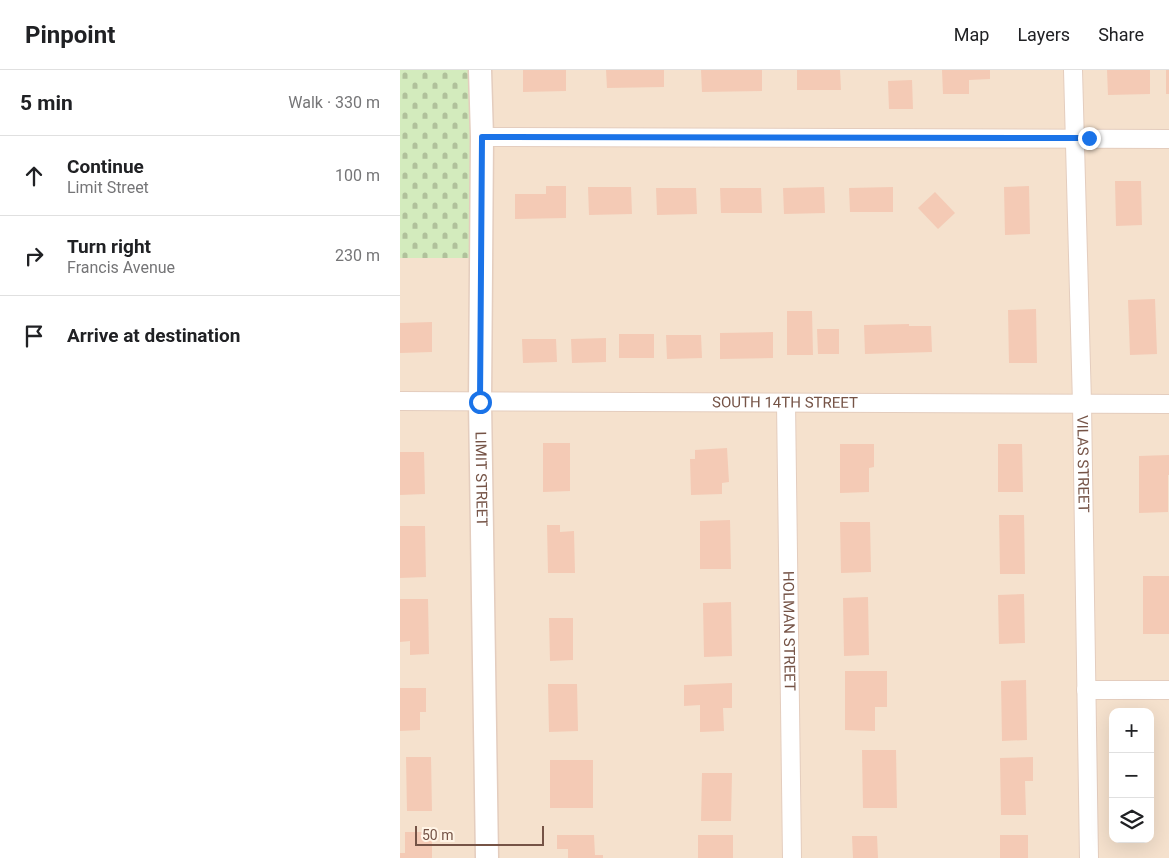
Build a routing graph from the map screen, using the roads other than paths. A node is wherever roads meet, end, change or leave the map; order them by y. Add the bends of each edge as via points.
1 (480, 70) edge
2 (1073, 70) edge
3 (482, 137) junction
4 (1075, 138) junction
5 (1169, 139) edge
6 (400, 401) edge
7 (480, 402) junction
8 (786, 403) junction
9 (1082, 404) junction
10 (1169, 404) edge
11 (1086, 690) junction
12 (1169, 690) edge
13 (487, 858) edge
14 (792, 858) edge
15 (1089, 858) edge

1 - 3 street, LIMIT STREET
2 - 4 street, VILAS STREET
3 - 4 street
3 - 7 street, LIMIT STREET
4 - 5 street
4 - 9 street, VILAS STREET
6 - 7 street, SOUTH 14TH STREET
7 - 8 street, SOUTH 14TH STREET
7 - 13 street, LIMIT STREET
8 - 9 street, SOUTH 14TH STREET
8 - 14 street, HOLMAN STREET
9 - 10 street, SOUTH 14TH STREET
9 - 11 street, VILAS STREET
11 - 12 street
11 - 15 street, VILAS STREET

